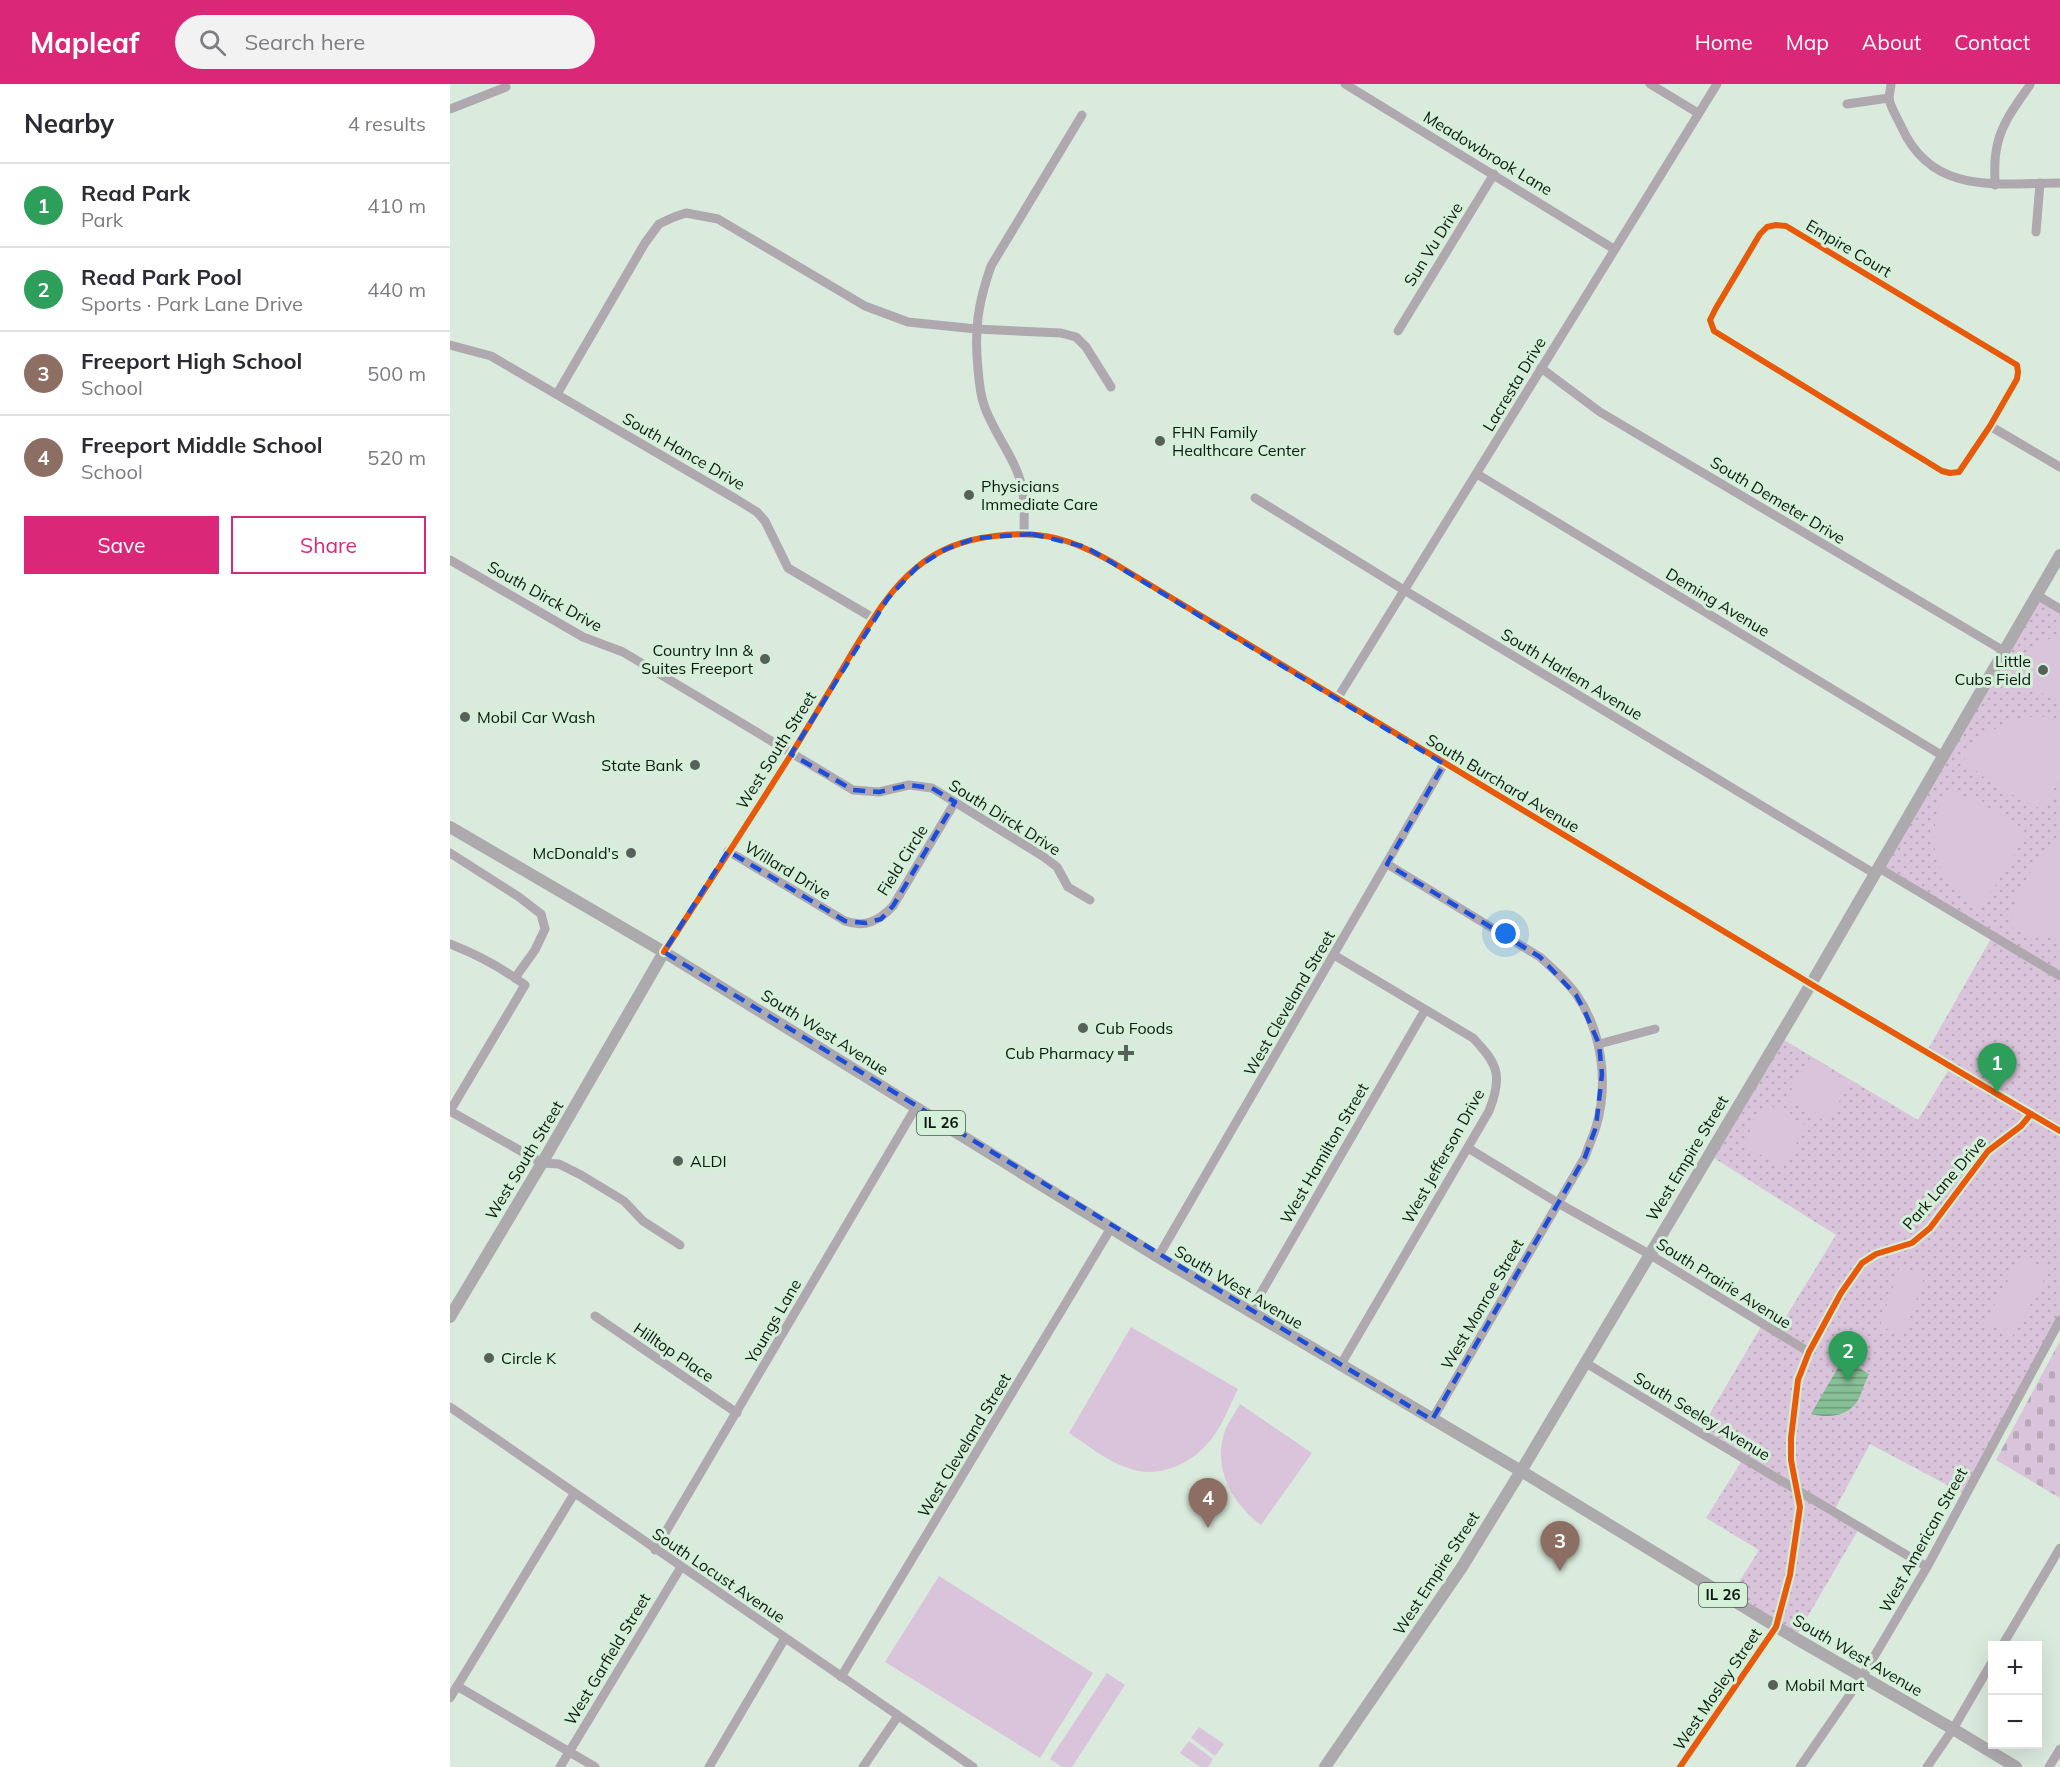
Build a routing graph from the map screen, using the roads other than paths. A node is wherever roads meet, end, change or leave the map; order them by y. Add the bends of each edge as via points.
1 (1345, 84) edge
2 (1650, 84) edge
3 (1716, 84) edge
4 (1891, 84) edge
5 (2030, 85) edge
6 (506, 87) dead end
7 (1889, 98) junction
8 (1847, 104) dead end
9 (450, 109) edge
10 (1698, 113) junction
11 (1082, 115) dead end
12 (1494, 174) junction
13 (2040, 183) junction
14 (2060, 183) edge
15 (1995, 185) junction
16 (2036, 232) dead end
17 (1614, 249) junction
18 (976, 330) junction
19 (1398, 331) dead end
20 (450, 345) edge
21 (1541, 369) junction
22 (1111, 387) dead end
23 (557, 394) junction
24 (1990, 426) junction
25 (2060, 467) edge
26 (1478, 474) junction
27 (1255, 498) dead end
28 (1024, 534) junction
29 (2060, 555) edge
30 (450, 560) edge
31 (916, 567) joint
32 (1404, 590) junction
33 (2037, 595) junction
34 (2060, 609) edge
35 (873, 618) junction
36 (2004, 651) junction
37 (1336, 699) junction
38 (791, 753) junction
39 (1942, 756) junction
40 (1444, 764) junction
41 (955, 802) junction
42 (450, 827) edge
43 (728, 851) junction
44 (450, 853) edge
45 (1387, 864) junction
46 (1877, 871) junction
47 (1090, 900) dead end
48 (833, 914) joint
49 (450, 944) edge
50 (664, 952) junction
51 (1334, 955) junction
52 (2060, 976) edge
53 (515, 978) junction
54 (1811, 984) junction
55 (1425, 1010) junction
56 (1655, 1029) dead end
57 (1599, 1044) junction
58 (916, 1107) junction
59 (450, 1112) edge
60 (2031, 1114) junction
61 (2060, 1131) edge
62 (1468, 1148) junction
63 (542, 1163) junction
64 (1558, 1203) junction
65 (1111, 1228) junction
66 (680, 1245) dead end
67 (1649, 1254) junction
68 (1158, 1257) junction
69 (1250, 1312) junction
70 (595, 1316) dead end
71 (450, 1317) edge
72 (2060, 1320) edge
73 (1809, 1352) junction
74 (1586, 1363) junction
75 (1340, 1366) junction
76 (450, 1407) edge
77 (737, 1413) junction
78 (1432, 1420) junction
79 (1521, 1471) junction
80 (1797, 1491) junction
81 (574, 1494) junction
82 (2060, 1548) edge
83 (656, 1550) junction
84 (681, 1567) junction
85 (1927, 1567) junction
86 (1776, 1627) junction
87 (785, 1638) junction
88 (2005, 1641) edge
89 (1988, 1669) edge
90 (841, 1677) junction
91 (1862, 1677) junction
92 (457, 1686) junction
93 (450, 1698) edge
94 (898, 1716) junction
95 (1953, 1729) junction
96 (2060, 1749) edge
97 (569, 1751) junction
98 (560, 1767) edge
99 (595, 1767) edge
100 (709, 1767) edge
101 (863, 1767) edge
102 (973, 1767) edge
103 (1325, 1767) edge
104 (1680, 1767) edge
105 (1800, 1767) edge
106 (1927, 1767) edge
107 (2016, 1767) edge
108 (2049, 1767) edge

1 - 12 street, Meadowbrook Lane
2 - 10 street
3 - 10 street, Lacresta Drive
4 - 7 street
5 - 15 street via 2003,128 1996,150
6 - 9 street
7 - 8 street
7 - 15 street via 1909,143 1923,160 1964,182
10 - 17 street, Lacresta Drive
11 - 18 street via 991,266
12 - 17 street, Meadowbrook Lane
12 - 19 street, Sun Vu Drive
13 - 14 street
13 - 15 street
13 - 16 street
17 - 21 street, Lacresta Drive
18 - 22 street via 1076,337
18 - 23 street via 908,322 884,314 718,219 686,213 659,224 645,243
18 - 28 street via 983,403 1019,478
20 - 23 street, South Hance Drive via 491,356
21 - 26 street, Lacresta Drive
21 - 36 street, South Demeter Drive via 1600,412
23 - 35 street, South Hance Drive via 757,512 788,568
24 - 24 street, Empire Court via 2017,379 2017,365 1786,226 1767,227 1760,234 1710,320 1714,332 1942,471 1959,472
24 - 25 street
26 - 32 street, Lacresta Drive
26 - 39 street, Deming Avenue
27 - 32 street, South Harlem Avenue
28 - 31 street, South Burchard Avenue via 976,538 946,549
28 - 37 street, South Burchard Avenue via 1058,537 1086,547
29 - 33 main road, West Empire Street
30 - 38 street, South Dirck Drive via 583,638 623,652
31 - 35 street, West South Street
32 - 37 street, Lacresta Drive
32 - 46 street, South Harlem Avenue
33 - 34 street
33 - 36 main road, West Empire Street
35 - 38 street, West South Street
36 - 39 main road, West Empire Street
37 - 40 street, South Burchard Avenue
38 - 41 street, South Dirck Drive via 853,790 879,792 909,785 932,788
38 - 43 street, West South Street
39 - 46 main road, West Empire Street
40 - 45 street, West Cleveland Street
40 - 54 street, South Burchard Avenue
41 - 47 street, South Dirck Drive via 1044,857 1057,867 1068,887
41 - 48 street, Field Circle via 893,906 880,919 855,924
42 - 50 main road, South West Avenue / IL 26
43 - 48 street, Willard Drive
43 - 50 street, West South Street
44 - 53 street via 541,914 545,929
45 - 51 street, West Cleveland Street
45 - 57 street, West Monroe Street via 1540,957 1576,995
46 - 52 street
46 - 54 main road, West Empire Street
49 - 53 street via 478,955
50 - 58 main road, South West Avenue / IL 26
50 - 63 main road, West South Street
51 - 55 street, West Jefferson Drive
51 - 68 street, West Cleveland Street
53 - 59 street via 525,985
54 - 60 street, South Burchard Avenue
54 - 67 main road, West Empire Street
55 - 62 street, West Jefferson Drive via 1473,1038 1489,1055 1497,1074 1496,1094
55 - 69 street, West Hamilton Street
56 - 57 street
57 - 64 street, West Monroe Street via 1602,1098 1596,1127 1585,1157
58 - 65 main road, South West Avenue / IL 26
58 - 77 street, Youngs Lane
59 - 63 street
60 - 61 street, South Burchard Avenue
60 - 73 street, Park Lane Drive via 1988,1151 1930,1228 1912,1244 1876,1254 1862,1263 1840,1293
62 - 64 street, South Prairie Avenue
62 - 75 street, West Jefferson Drive
63 - 66 street via 559,1164 581,1175 624,1201 643,1221
63 - 71 main road, West South Street
64 - 67 street, South Prairie Avenue
64 - 78 street, West Monroe Street
65 - 68 main road, South West Avenue / IL 26
65 - 90 street, West Cleveland Street
67 - 73 street, South Prairie Avenue
67 - 74 main road, West Empire Street
68 - 69 main road, South West Avenue / IL 26
69 - 75 main road, South West Avenue / IL 26
70 - 77 street, Hilltop Place
72 - 85 street, West American Street
73 - 80 street, Park Lane Drive via 1798,1380 1793,1417 1791,1460
74 - 79 main road, West Empire Street
74 - 80 street, South Seeley Avenue
75 - 78 main road, South West Avenue / IL 26
76 - 81 street, South Locust Avenue
77 - 83 street, Youngs Lane
78 - 79 main road, South West Avenue / IL 26
79 - 86 main road, South West Avenue / IL 26
79 - 103 main road, West Empire Street via 1462,1567
80 - 85 street, South Seeley Avenue
80 - 86 street, Park Lane Drive via 1800,1507 1790,1575
81 - 83 street, South Locust Avenue
81 - 92 street
82 - 88 street
83 - 84 street, South Locust Avenue
84 - 87 street, South Locust Avenue
84 - 97 street, West Garfield Street
85 - 91 street, West American Street
86 - 91 main road, South West Avenue / IL 26
86 - 104 street, West Mosley Street
87 - 90 street, South Locust Avenue
87 - 100 street
89 - 95 street
90 - 94 street, South Locust Avenue
91 - 95 main road, South West Avenue / IL 26
91 - 105 street, West American Street
92 - 93 street
92 - 97 street
94 - 101 street
94 - 102 street, South Locust Avenue
95 - 106 street
95 - 107 main road, South West Avenue / IL 26
96 - 108 street
97 - 98 street, West Garfield Street
97 - 99 street

